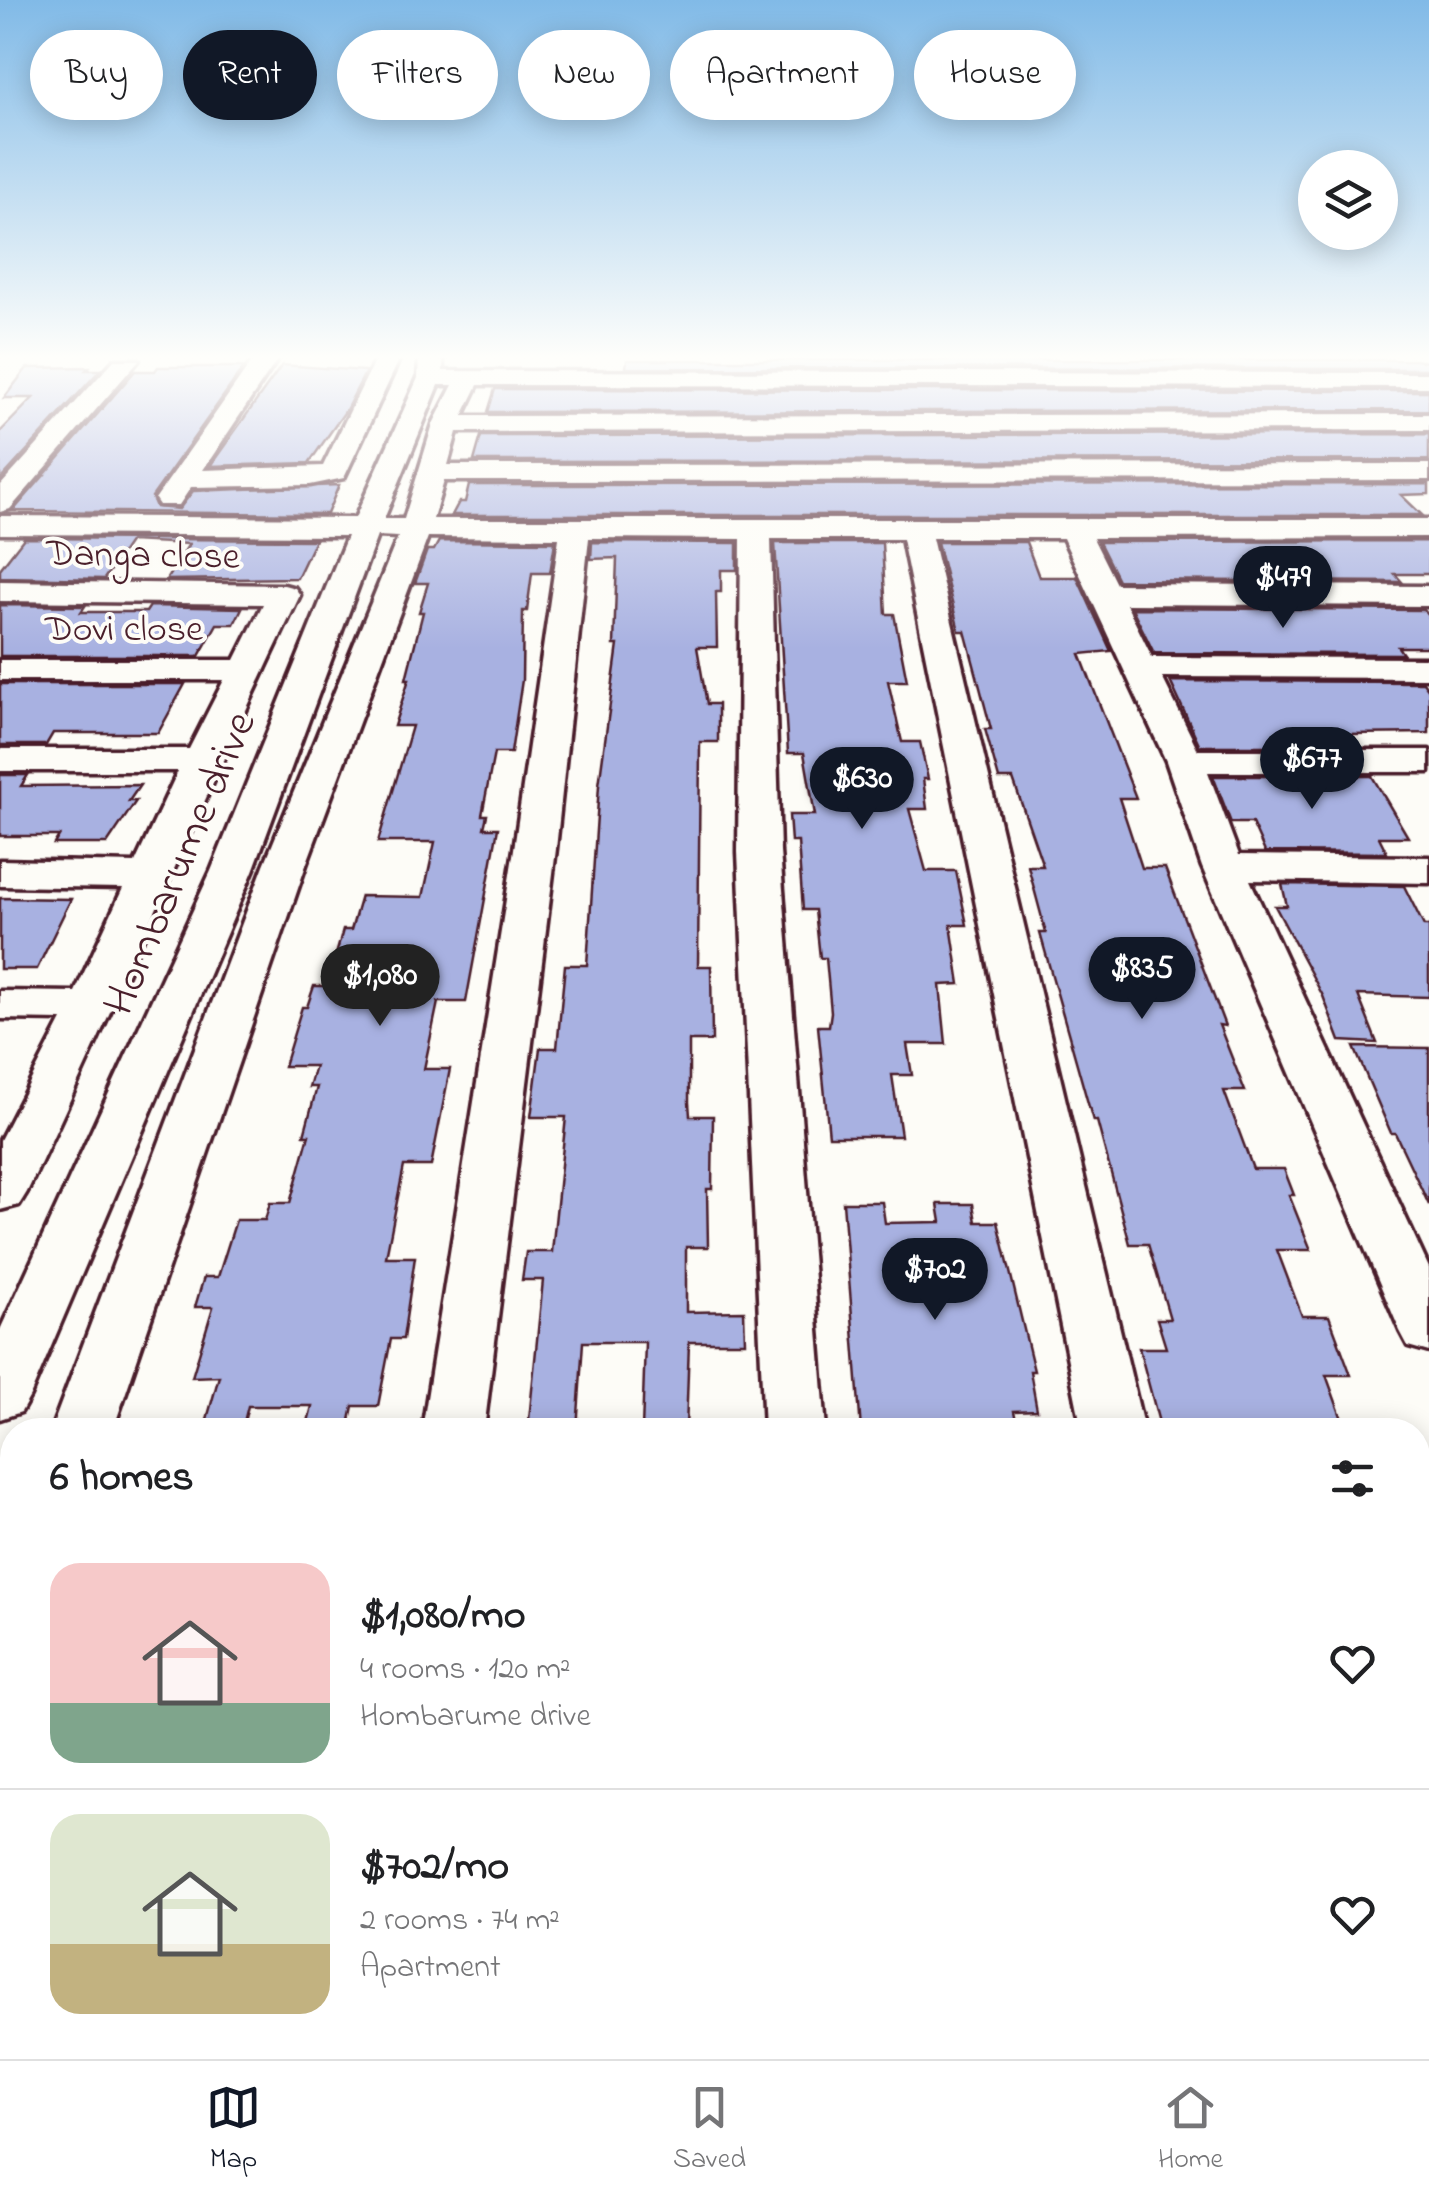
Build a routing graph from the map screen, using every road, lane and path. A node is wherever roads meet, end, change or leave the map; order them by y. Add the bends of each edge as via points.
1 (42, 456) edge
2 (199, 456) edge
3 (342, 456) edge
4 (401, 456) edge
5 (436, 456) edge
6 (1286, 456) edge
7 (431, 472) junction
8 (1429, 472) edge
9 (1297, 473) junction
10 (183, 479) junction
11 (0, 503) edge
12 (0, 525) edge
13 (366, 527) junction
14 (416, 528) junction
15 (1338, 528) junction
16 (1429, 528) edge
17 (575, 529) junction
18 (915, 529) junction
19 (756, 530) junction
20 (1074, 530) junction
21 (150, 552) junction
22 (0, 592) edge
23 (1107, 594) junction
24 (1396, 596) junction
25 (1429, 596) edge
26 (1142, 667) junction
27 (1429, 668) edge
28 (0, 670) edge
29 (248, 670) junction
30 (0, 760) edge
31 (202, 760) junction
32 (1185, 761) junction
33 (1429, 762) edge
34 (1222, 867) junction
35 (1429, 870) edge
36 (0, 873) edge
37 (150, 876) junction
38 (0, 1005) edge
39 (92, 1006) junction
40 (4, 1176) edge
41 (1429, 1331) edge
42 (0, 1396) edge
43 (86, 1418) edge
44 (454, 1418) edge
45 (794, 1418) edge
46 (1110, 1418) edge

1 - 11 street
2 - 10 street
3 - 10 street via 334,472 310,477
4 - 13 street, Hombarume drive
5 - 7 street
6 - 9 street
7 - 9 street
7 - 14 street
8 - 9 street
9 - 15 street
10 - 21 street
12 - 21 street
13 - 14 street
13 - 21 street
13 - 42 street, Hombarume drive via 232,871
14 - 17 street
14 - 43 street
15 - 16 street
15 - 20 street
15 - 24 street
17 - 19 street
17 - 44 street
18 - 19 street
18 - 20 street
18 - 46 street
19 - 45 street via 759,852
20 - 23 street
21 - 22 street, Danga close
21 - 29 street, Danga close via 284,595
23 - 24 street
23 - 26 street
24 - 25 street
26 - 27 street
26 - 32 street
28 - 29 street, Dovi close
29 - 31 street
30 - 31 street
31 - 37 street
32 - 33 street
32 - 34 street
34 - 35 street
34 - 41 street
36 - 37 street
37 - 39 street
38 - 39 street
39 - 40 street

